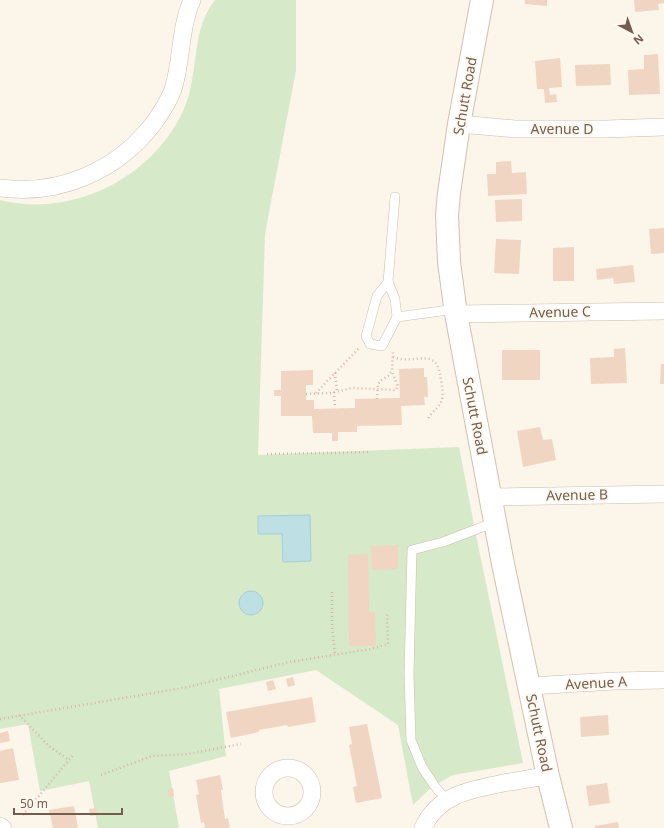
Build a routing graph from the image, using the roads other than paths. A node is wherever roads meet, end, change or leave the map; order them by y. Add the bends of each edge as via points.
1 (192, 0) edge
2 (482, 0) edge
3 (459, 124) junction
4 (664, 127) edge
5 (0, 188) edge
6 (395, 197) dead end
7 (388, 282) junction
8 (456, 311) junction
9 (664, 311) edge
10 (397, 317) junction
11 (664, 494) edge
12 (490, 497) junction
13 (495, 525) junction
14 (664, 680) edge
15 (529, 686) junction
16 (548, 776) junction
17 (446, 800) junction
18 (0, 826) edge
19 (3, 828) edge
20 (423, 828) edge
21 (561, 828) edge

1 - 5 street via 186,16 173,88 157,118 140,140 105,167 73,182 40,189
2 - 3 street, Schutt Road
3 - 4 street, Avenue D via 515,129
3 - 8 street, Schutt Road via 447,215 449,262
6 - 7 lane
7 - 10 lane via 395,299
7 - 10 lane via 377,296 366,336 370,344 382,346
8 - 9 street, Avenue C
8 - 10 lane
8 - 12 street, Schutt Road
11 - 12 street, Avenue B
12 - 13 street, Schutt Road
13 - 15 street, Schutt Road
13 - 17 lane via 412,550 409,674 412,740 422,767
14 - 15 street, Avenue A
15 - 16 street, Schutt Road
16 - 17 street via 474,789
16 - 21 street, Schutt Road
17 - 20 street via 430,815
18 - 19 street

